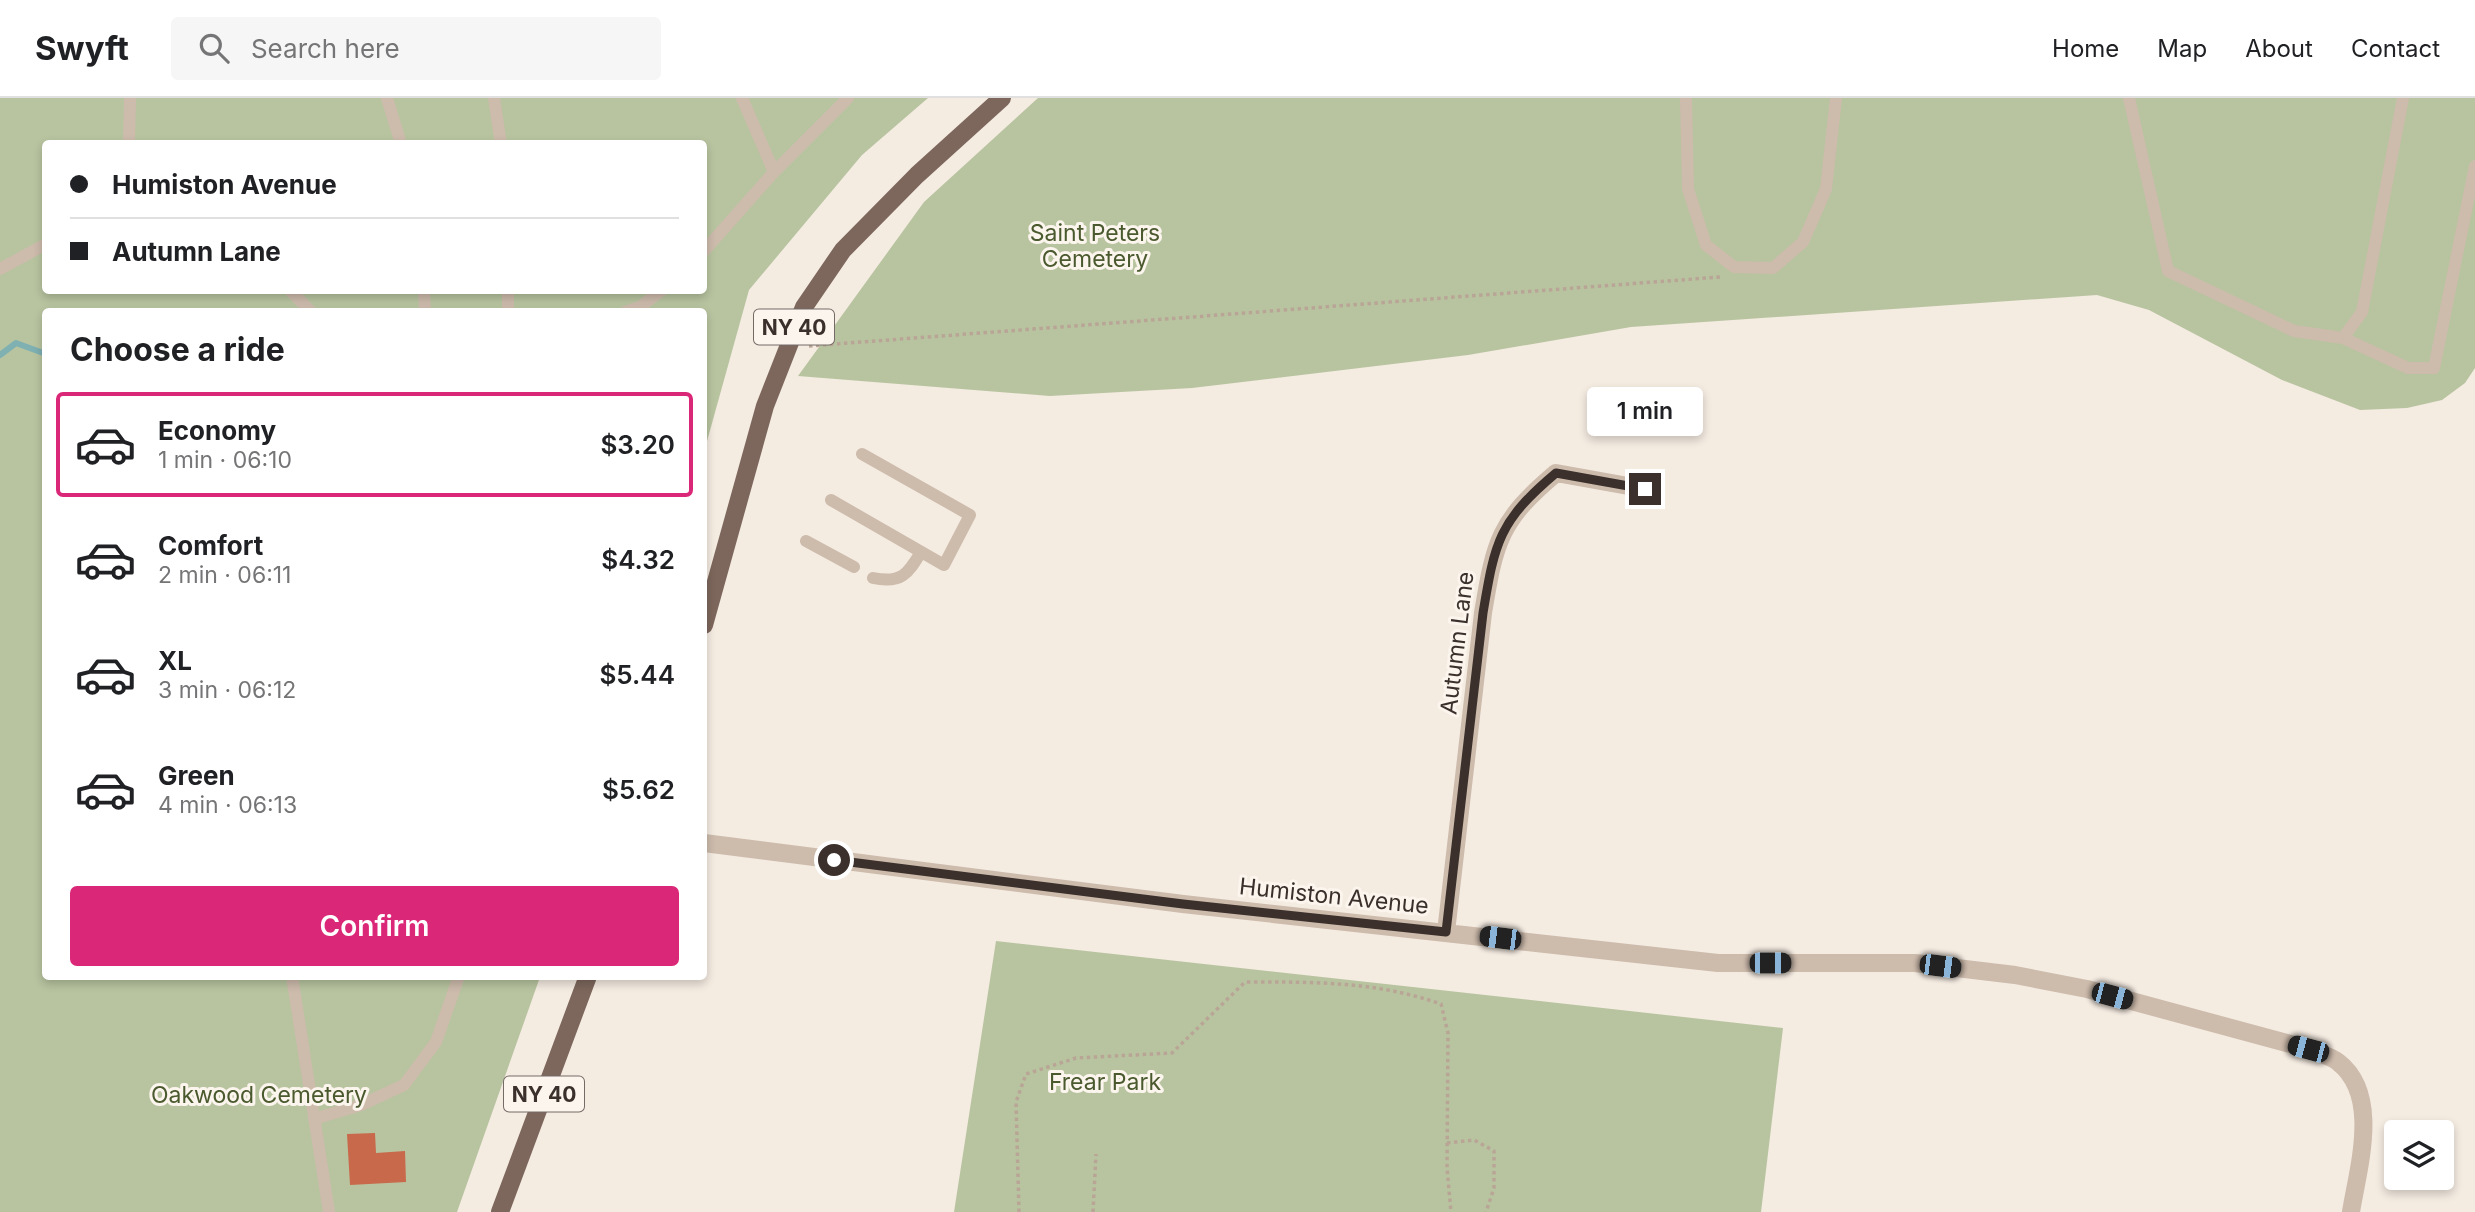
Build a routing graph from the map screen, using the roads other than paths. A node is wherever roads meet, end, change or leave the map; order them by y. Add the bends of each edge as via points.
1 (130, 98) edge
2 (387, 98) edge
3 (494, 98) edge
4 (742, 98) edge
5 (848, 98) edge
6 (1002, 98) edge
7 (1686, 98) edge
8 (1836, 98) edge
9 (2129, 98) edge
10 (2403, 98) edge
11 (129, 140) edge
12 (400, 140) edge
13 (500, 140) edge
14 (2475, 166) edge
15 (774, 172) junction
16 (42, 246) edge
17 (707, 248) edge
18 (0, 269) edge
19 (294, 294) edge
20 (657, 294) edge
21 (308, 308) edge
22 (637, 308) edge
23 (2343, 338) junction
24 (862, 454) dead end
25 (1645, 489) dead end
26 (831, 500) dead end
27 (806, 541) dead end
28 (921, 552) junction
29 (853, 567) dead end
30 (873, 578) dead end
31 (707, 614) edge
32 (707, 843) edge
33 (1446, 932) junction
34 (293, 980) edge
35 (458, 980) edge
36 (586, 980) edge
37 (314, 1119) junction
38 (329, 1212) edge
39 (500, 1212) edge
40 (2351, 1212) edge

1 - 11 lane
2 - 12 lane
3 - 13 lane
4 - 15 lane
5 - 15 lane
6 - 31 main road, NY 40 via 843,250 804,307 765,406
7 - 8 lane via 1688,190 1706,244 1734,267 1773,268 1803,242 1826,190
9 - 23 lane via 2168,271 2294,331
10 - 23 lane via 2362,312
14 - 23 lane via 2434,368 2408,368
15 - 17 lane
16 - 18 lane
19 - 21 lane
20 - 22 lane
24 - 28 lane via 970,515 944,565
25 - 33 street, Autumn Lane via 1556,473 1524,500 1501,532 1483,613
26 - 28 lane
27 - 29 lane
28 - 30 lane via 908,573 889,582
32 - 33 street, Humiston Avenue via 1183,904
33 - 40 street, Humiston Avenue via 1718,963 1915,963 2015,975 2087,989 2308,1049 2338,1062 2357,1085 2363,1113
34 - 37 lane
35 - 37 lane via 436,1041 404,1085 361,1105
36 - 39 main road, NY 40
37 - 38 lane

